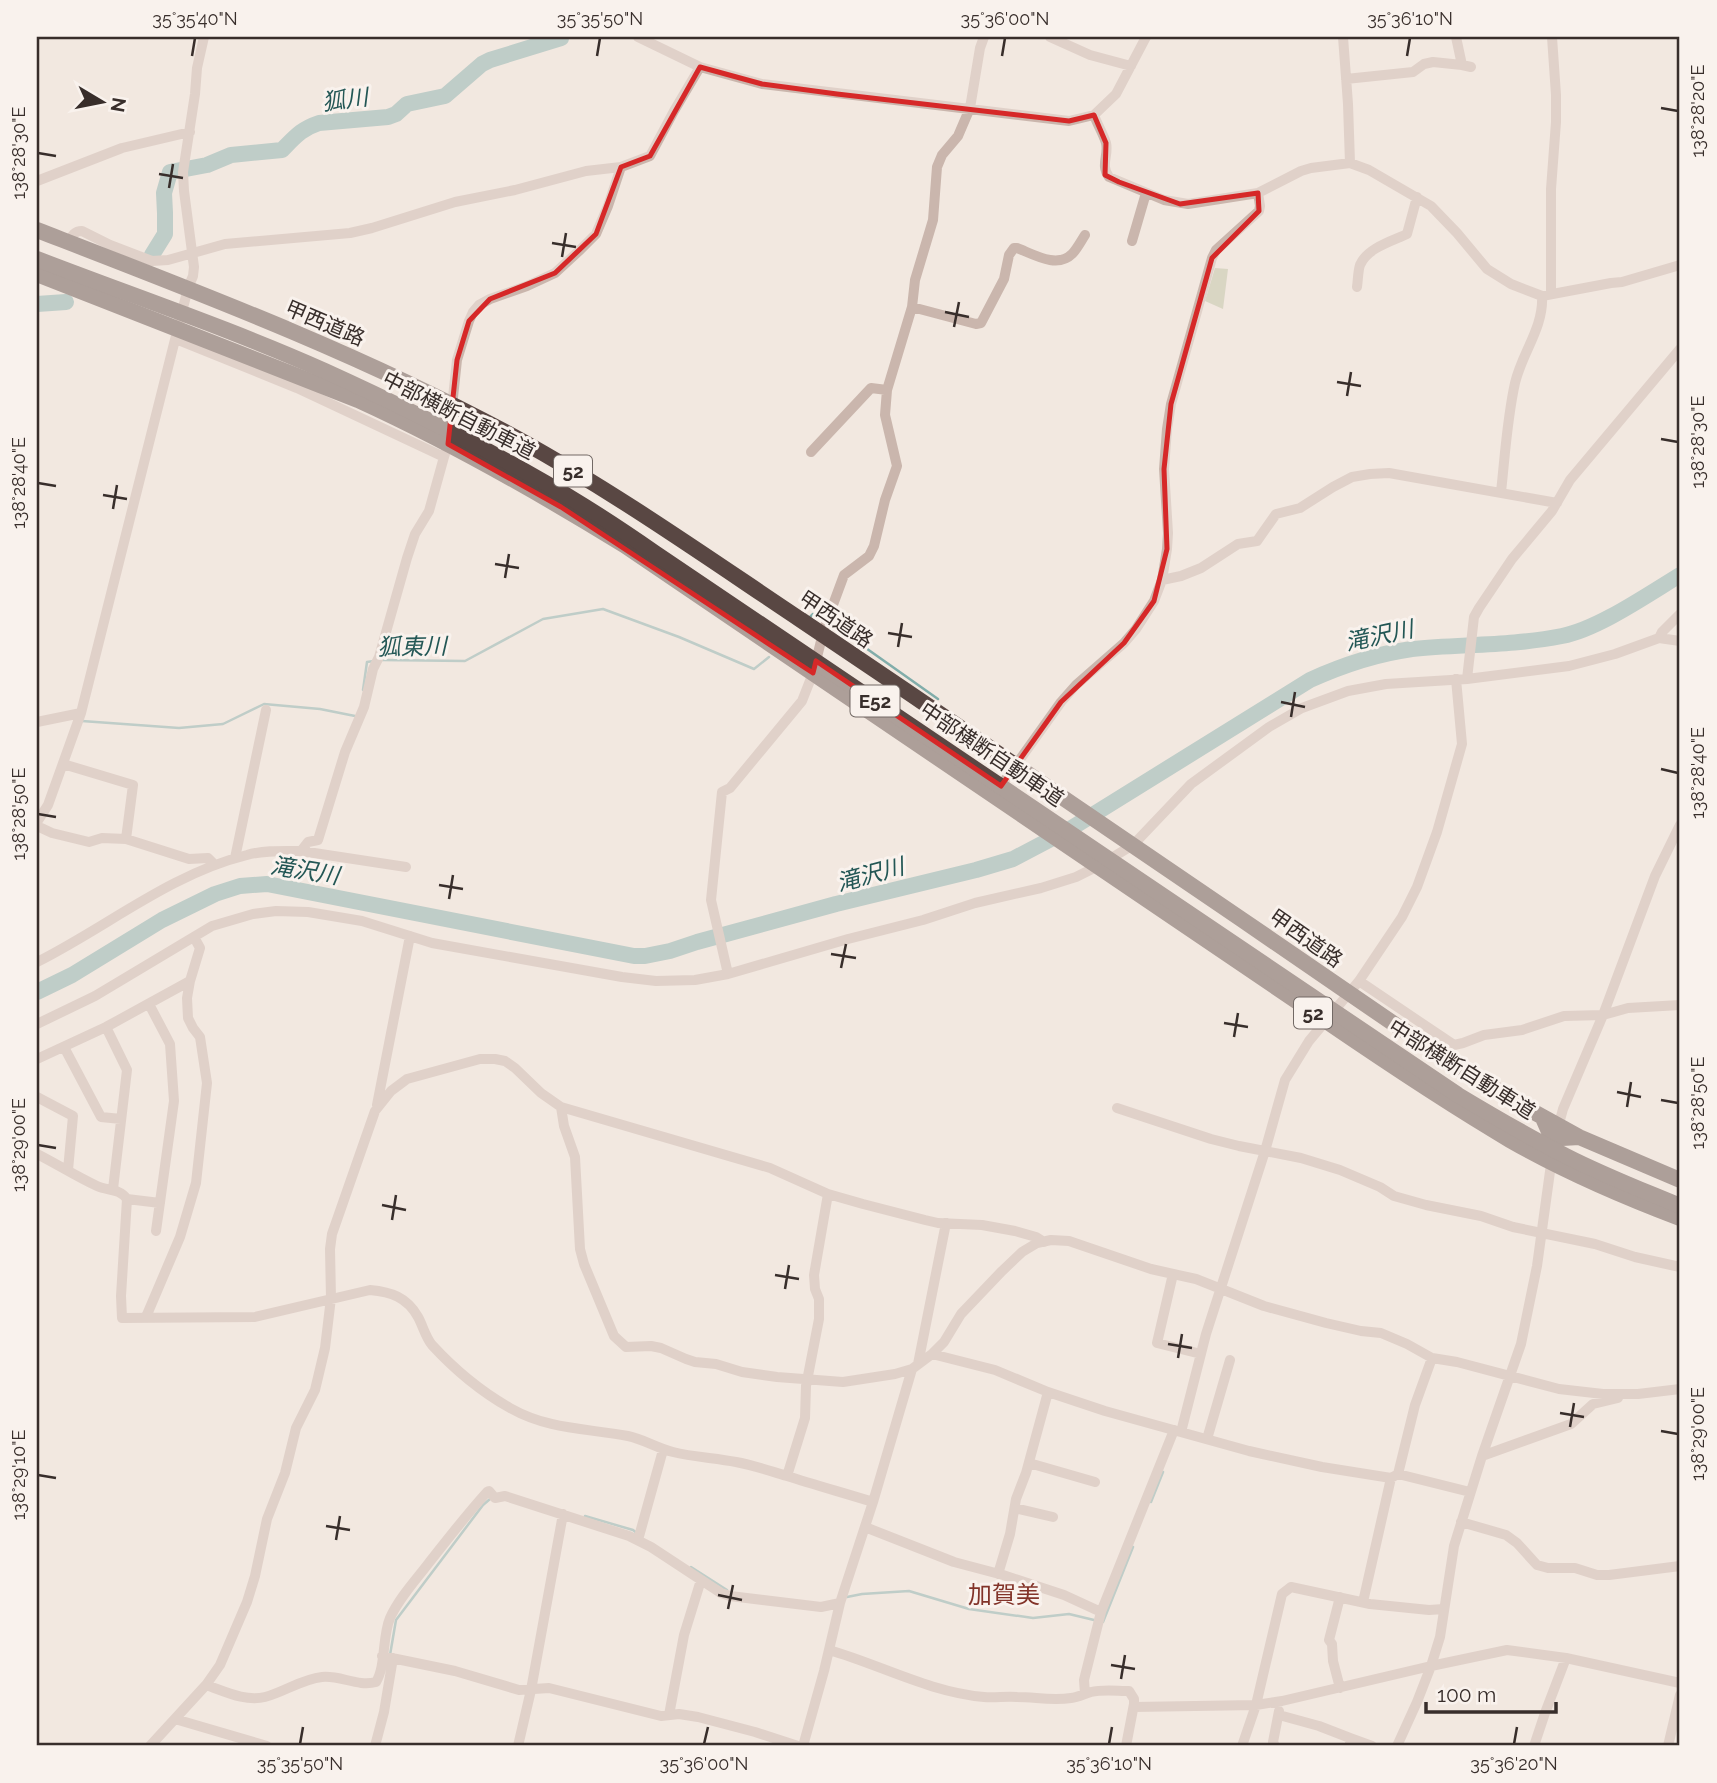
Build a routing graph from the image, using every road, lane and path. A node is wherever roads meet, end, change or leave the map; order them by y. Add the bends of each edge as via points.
1 (204, 37) edge
2 (638, 37) edge
3 (984, 37) edge
4 (1050, 37) edge
5 (1146, 37) edge
6 (1343, 37) edge
7 (1456, 37) edge
8 (1552, 37) edge
9 (1131, 66) junction
10 (700, 67) junction
11 (1346, 79) junction
12 (970, 108) junction
13 (1094, 115) junction
14 (190, 132) junction
15 (1350, 163) junction
16 (621, 167) junction
17 (37, 181) edge
18 (1146, 193) junction
19 (1258, 193) junction
20 (1417, 197) junction
21 (37, 230) edge
22 (1085, 235) dead end
23 (1132, 241) dead end
24 (69, 242) junction
25 (192, 252) junction
26 (37, 260) edge
27 (1680, 265) edge
28 (37, 274) edge
29 (1357, 287) dead end
30 (188, 288) junction
31 (1546, 295) junction
32 (912, 307) junction
33 (177, 334) junction
34 (1680, 349) edge
35 (887, 390) junction
36 (453, 404) junction
37 (446, 450) junction
38 (811, 452) dead end
39 (1501, 492) junction
40 (1557, 503) junction
41 (1162, 580) junction
42 (1680, 614) edge
43 (823, 632) junction
44 (1659, 638) junction
45 (1680, 641) edge
46 (813, 673) junction
47 (1464, 677) junction
48 (266, 710) dead end
49 (81, 714) junction
50 (37, 722) edge
51 (63, 764) junction
52 (1016, 766) junction
53 (993, 796) junction
54 (37, 824) edge
55 (1680, 825) edge
56 (126, 839) junction
57 (1133, 845) junction
58 (1675, 848) edge
59 (301, 851) junction
60 (235, 858) junction
61 (214, 864) junction
62 (1098, 866) junction
63 (406, 867) dead end
64 (410, 936) junction
65 (194, 937) junction
66 (37, 962) edge
67 (727, 969) junction
68 (190, 981) junction
69 (1354, 987) junction
70 (149, 1004) junction
71 (1680, 1005) edge
72 (1603, 1014) junction
73 (1325, 1021) junction
74 (37, 1024) edge
75 (106, 1027) junction
76 (64, 1047) junction
77 (37, 1059) edge
78 (37, 1097) edge
79 (561, 1107) junction
80 (1117, 1108) dead end
81 (375, 1111) junction
82 (121, 1119) junction
83 (1550, 1122) junction
84 (1580, 1137) junction
85 (1554, 1143) junction
86 (1265, 1151) junction
87 (37, 1154) edge
88 (1551, 1162) junction
89 (68, 1170) junction
90 (1680, 1180) edge
91 (113, 1189) junction
92 (828, 1194) junction
93 (127, 1199) junction
94 (160, 1203) junction
95 (1680, 1206) edge
96 (1680, 1219) edge
97 (946, 1223) junction
98 (156, 1231) dead end
99 (1542, 1232) junction
100 (1044, 1242) junction
101 (1680, 1267) edge
102 (1173, 1274) junction
103 (1221, 1287) junction
104 (331, 1298) junction
105 (146, 1317) junction
106 (932, 1354) junction
107 (1201, 1354) junction
108 (1432, 1358) junction
109 (1230, 1360) dead end
110 (915, 1366) junction
111 (1511, 1376) junction
112 (807, 1379) junction
113 (1680, 1389) edge
114 (1048, 1392) junction
115 (1638, 1394) junction
116 (1177, 1431) junction
117 (1207, 1439) junction
118 (663, 1450) junction
119 (1482, 1456) junction
120 (1028, 1463) junction
121 (788, 1476) junction
122 (1394, 1476) junction
123 (1095, 1482) dead end
124 (1471, 1492) junction
125 (873, 1502) junction
126 (1015, 1508) junction
127 (563, 1514) junction
128 (1053, 1517) dead end
129 (1461, 1522) junction
130 (865, 1527) junction
131 (639, 1536) junction
132 (1680, 1566) edge
133 (998, 1574) junction
134 (701, 1580) junction
135 (1340, 1597) junction
136 (841, 1599) junction
137 (1363, 1602) junction
138 (1444, 1609) junction
139 (1099, 1618) junction
140 (829, 1650) junction
141 (388, 1657) junction
142 (1566, 1658) junction
143 (1431, 1666) junction
144 (1680, 1683) edge
145 (206, 1685) junction
146 (1339, 1688) junction
147 (531, 1690) junction
148 (1085, 1694) junction
149 (1680, 1696) edge
150 (1282, 1701) junction
151 (1256, 1705) junction
152 (1133, 1707) junction
153 (669, 1715) junction
154 (1279, 1715) junction
155 (175, 1719) junction
156 (1350, 1742) edge
157 (150, 1746) edge
158 (267, 1746) edge
159 (375, 1746) edge
160 (518, 1746) edge
161 (801, 1746) edge
162 (1126, 1746) edge
163 (1242, 1746) edge
164 (1275, 1746) edge
165 (1372, 1746) edge
166 (1397, 1746) edge
167 (1534, 1746) edge
168 (1668, 1746) edge

1 - 14 street
2 - 10 street
3 - 12 street
4 - 9 street
5 - 9 street
6 - 11 street
7 - 11 street via 1467,66 1433,62 1413,72
8 - 31 street via 1556,122
9 - 13 street via 1116,94
10 - 12 street via 762,84
10 - 16 street via 650,156
11 - 15 street
12 - 13 street via 1069,121
12 - 32 street via 937,167 933,220
13 - 18 street via 1106,143 1105,172
14 - 17 street via 121,148
14 - 25 street via 184,191
15 - 19 street via 1301,171
15 - 20 street
16 - 25 street via 455,202 372,229 225,244
16 - 36 street via 596,234 580,250 555,273 490,299 473,312 457,360
18 - 19 street via 1188,204
18 - 23 street
19 - 41 street via 1259,211 1212,258 1171,404 1165,444 1168,533
20 - 29 street via 1407,234 1364,258
20 - 31 street via 1441,215 1487,269 1511,284
21 - 24 highway, 甲西道路 / 52
22 - 32 street via 1072,254 1056,262 1014,248 981,323
24 - 25 street via 73,234 82,231 152,261
24 - 30 highway, 甲西道路 / 52
25 - 30 street via 194,267
26 - 95 highway, 中部横断自動車道 / E52, bridge via 323,370 531,476 655,553 1458,1095 1568,1157
27 - 31 street via 1622,282
28 - 33 highway, 52
30 - 33 street
30 - 36 highway, 甲西道路 / 52
31 - 39 street via 1513,394
32 - 35 street
33 - 37 highway, 52 via 358,400
33 - 49 street
34 - 40 street via 1570,480
35 - 38 street via 871,388
35 - 43 street via 886,415 896,473 874,546 869,556 844,575
36 - 37 street
36 - 43 highway, 甲西道路 / 52 via 582,476
37 - 46 highway, 52 via 536,492 624,545
37 - 59 street via 318,840 308,842
39 - 40 street
39 - 41 street via 1389,473 1352,477 1300,508 1276,514 1257,541 1238,544 1201,568
40 - 47 street via 1474,617
41 - 52 street via 1136,629 1061,702
42 - 44 street
43 - 46 street
43 - 52 highway, 甲西道路 / 52
44 - 45 street
44 - 47 street via 1569,666
46 - 53 highway, 52
46 - 67 street via 802,701 722,792 711,900
47 - 57 street via 1348,691 1302,708 1191,785
47 - 69 street via 1462,744 1437,832 1402,917
48 - 60 street
49 - 50 street
49 - 51 street
51 - 54 street
51 - 56 street via 133,785
52 - 53 street
52 - 57 highway, 甲西道路 / 52
53 - 62 highway, 52
54 - 56 street via 52,833 89,842
55 - 58 street
56 - 61 street via 189,859 208,858
57 - 62 street
57 - 69 highway, 甲西道路 / 52
58 - 72 street via 1655,876
59 - 60 street
59 - 63 street
60 - 61 street
61 - 66 street
62 - 67 street via 1041,888
62 - 73 highway, 52
64 - 65 street via 362,921 293,911 253,914 212,926
64 - 67 street via 634,979 695,980
64 - 81 street
65 - 68 street via 200,948
65 - 74 street via 95,996
68 - 70 street
68 - 105 street via 188,1018 200,1037 207,1083 195,1184 180,1237
69 - 72 street via 1454,1045 1564,1016
69 - 73 street
69 - 83 highway, 甲西道路 / 52 via 1457,1065
70 - 75 street
70 - 94 street via 170,1044 174,1101
71 - 72 street
72 - 83 street via 1563,1109
73 - 86 street via 1285,1080
73 - 88 highway, 52
75 - 76 street
75 - 82 street via 127,1069
76 - 77 street
76 - 82 street via 101,1117
78 - 89 street via 74,1116
79 - 81 street via 505,1061 480,1059 407,1079
79 - 92 street via 770,1168
79 - 112 street via 575,1157 580,1249 618,1342 626,1348 661,1348 742,1372
80 - 86 street via 1211,1139
81 - 104 street via 332,1234
82 - 91 street
83 - 84 highway, 甲西道路 / 52
83 - 85 highway
84 - 85 highway
84 - 90 highway, 甲西道路 / 52
85 - 88 street
86 - 99 street via 1339,1170 1394,1196
86 - 103 street
87 - 89 street
88 - 96 highway, 52
88 - 99 street
89 - 91 street
91 - 93 street
92 - 97 street
92 - 112 street via 814,1275 819,1319
93 - 94 street
93 - 105 street via 122,1318
94 - 98 street
97 - 100 street via 982,1225
97 - 110 street
99 - 101 street
99 - 111 street via 1531,1303
100 - 102 street via 1069,1241
100 - 106 street via 1022,1252 1002,1271 961,1314
102 - 103 street
102 - 107 street via 1157,1343
103 - 107 street
103 - 108 street via 1264,1306 1381,1333
104 - 105 street via 255,1317
104 - 118 street via 370,1290 397,1295 412,1308 431,1343 461,1375 510,1408 548,1424 630,1436
104 - 145 street via 315,1390 296,1429 256,1576 220,1665
106 - 110 street
106 - 114 street via 995,1370
107 - 116 street
108 - 111 street
108 - 122 street
109 - 117 street
110 - 112 street via 843,1382
110 - 125 street
111 - 115 street via 1559,1389
111 - 119 street
112 - 121 street via 805,1418
113 - 115 street
114 - 116 street
114 - 120 street
115 - 119 street via 1593,1404 1571,1424
116 - 117 street
116 - 139 street
117 - 122 street via 1322,1467
118 - 121 street
118 - 131 street
119 - 124 street
120 - 123 street
120 - 126 street
121 - 125 street
122 - 124 street
122 - 137 street
124 - 129 street
125 - 130 street
126 - 128 street
126 - 133 street
127 - 131 street
127 - 141 street via 487,1492 398,1604 389,1620
127 - 147 street
129 - 132 street via 1506,1535 1537,1564 1548,1568 1609,1575
129 - 138 street
130 - 133 street
130 - 136 street
131 - 134 street
133 - 139 street via 1064,1595
134 - 136 street via 738,1598 821,1607
134 - 153 street via 684,1635
135 - 137 street
135 - 146 street via 1329,1640
135 - 151 street via 1291,1587 1282,1594
136 - 140 street
137 - 138 street
138 - 143 street
139 - 148 street via 1084,1680
140 - 148 street via 948,1691 1001,1698 1054,1699
140 - 161 street
141 - 145 street via 376,1682 369,1684 323,1677 253,1698
141 - 147 street
141 - 159 street via 384,1713
142 - 143 street via 1507,1650
142 - 144 street
142 - 167 street
143 - 146 street
143 - 166 street
145 - 155 street
146 - 150 street
147 - 153 street via 549,1688
147 - 160 street
148 - 152 street via 1129,1691
149 - 168 street
150 - 151 street
150 - 154 street
151 - 152 street
151 - 163 street
152 - 162 street
153 - 161 street via 698,1717
154 - 156 street via 1319,1726
154 - 164 street
155 - 157 street
155 - 158 street
156 - 165 street

